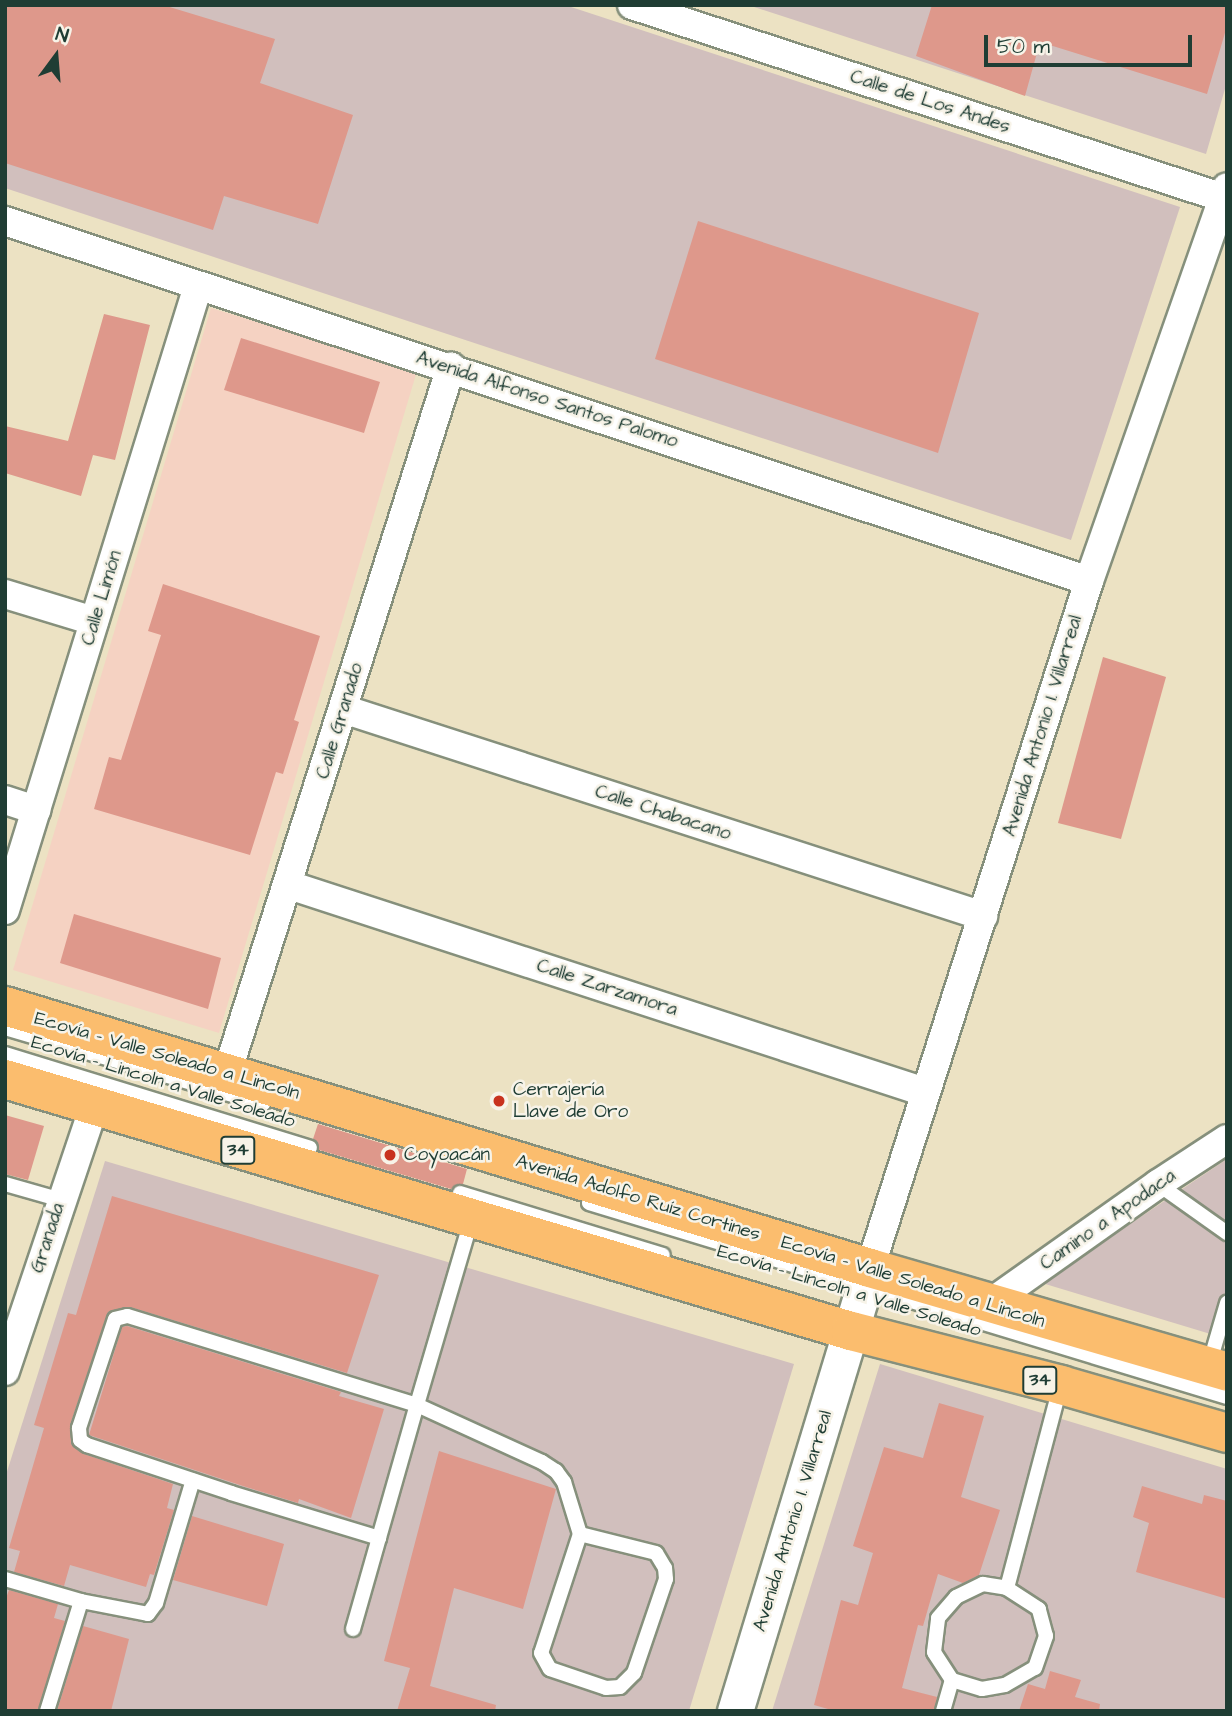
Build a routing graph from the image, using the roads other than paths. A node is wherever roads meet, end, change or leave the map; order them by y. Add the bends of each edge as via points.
1 (632, 5) edge
2 (1226, 195) edge
3 (5, 221) edge
4 (198, 286) junction
5 (451, 367) junction
6 (1088, 581) junction
7 (5, 594) edge
8 (94, 621) junction
9 (343, 709) junction
10 (5, 800) edge
11 (36, 810) junction
12 (289, 885) junction
13 (5, 910) edge
14 (983, 916) junction
15 (5, 1006) edge
16 (5, 1028) edge
17 (5, 1054) edge
18 (227, 1073) junction
19 (5, 1079) edge
20 (925, 1091) junction
21 (94, 1107) junction
22 (275, 1108) dead end
23 (1227, 1139) edge
24 (310, 1148) dead end
25 (5, 1184) edge
26 (1157, 1184) junction
27 (574, 1198) dead end
28 (61, 1200) junction
29 (466, 1207) junction
30 (1227, 1233) edge
31 (672, 1258) dead end
32 (990, 1303) junction
33 (1227, 1303) edge
34 (860, 1305) junction
35 (910, 1330) dead end
36 (5, 1371) edge
37 (1221, 1379) edge
38 (1061, 1385) junction
39 (418, 1405) junction
40 (1227, 1426) edge
41 (1227, 1433) edge
42 (193, 1480) junction
43 (580, 1534) junction
44 (379, 1538) junction
45 (5, 1579) edge
46 (1007, 1588) junction
47 (81, 1601) junction
48 (353, 1629) dead end
49 (952, 1680) junction
50 (47, 1711) edge
51 (735, 1711) edge
52 (943, 1711) edge

1 - 2 street, Calle de Los Andes
2 - 6 street, Avenida Antonio I. Villarreal
3 - 4 street, Avenida Alfonso Santos Palomo
4 - 5 street, Avenida Alfonso Santos Palomo
4 - 8 street, Calle Limón
5 - 6 street, Avenida Alfonso Santos Palomo
5 - 9 street, Calle Granado
6 - 14 street, Avenida Antonio I. Villarreal
7 - 8 street
8 - 11 street, Calle Limón
9 - 12 street, Calle Granado
9 - 14 street, Calle Chabacano
10 - 11 street
11 - 13 street, Calle Limón
12 - 18 street, Calle Granado
12 - 20 street, Calle Zarzamora
14 - 20 street, Avenida Antonio I. Villarreal
15 - 18 main road, Avenida Adolfo Ruíz Cortines / 34
16 - 22 lane, Ecovía - Valle Soleado a Lincoln
17 - 24 lane, Ecovía - Lincoln a Valle Soleado
18 - 34 main road, Avenida Adolfo Ruíz Cortines / 34
19 - 21 main road, Avenida Adolfo Ruíz Cortines / 34
20 - 34 street, Avenida Antonio I. Villarreal
21 - 28 street, Granada
21 - 29 main road, Avenida Adolfo Ruíz Cortines / 34
23 - 26 street, Camino a Apodaca
25 - 28 lane
26 - 30 lane
26 - 32 street, Camino a Apodaca
27 - 34 lane, Ecovía - Valle Soleado a Lincoln
28 - 36 street, Granada
29 - 31 lane
29 - 34 main road, Avenida Adolfo Ruíz Cortines / 34
29 - 39 lane
32 - 34 main road, Avenida Adolfo Ruíz Cortines / 34
32 - 37 main road, 34
33 - 37 lane
34 - 37 lane, Ecovía - Valle Soleado a Lincoln
34 - 38 main road, 34
34 - 51 street, Avenida Antonio I. Villarreal
35 - 40 lane, Ecovía - Lincoln a Valle Soleado
38 - 41 main road, 34
38 - 46 lane
39 - 42 lane via 119,1316 111,1324 79,1428 80,1440
39 - 43 lane via 556,1471 564,1482
39 - 44 lane
42 - 44 lane
42 - 47 lane via 152,1611 143,1615
43 - 43 lane via 541,1653 550,1669 606,1688 620,1687 634,1673 666,1579 665,1568 656,1553
44 - 48 lane
45 - 47 lane
46 - 49 lane via 983,1584 956,1597 939,1618 934,1652
46 - 49 lane via 1039,1609 1046,1636 1035,1668 1005,1685 982,1689
47 - 50 lane
49 - 52 lane

